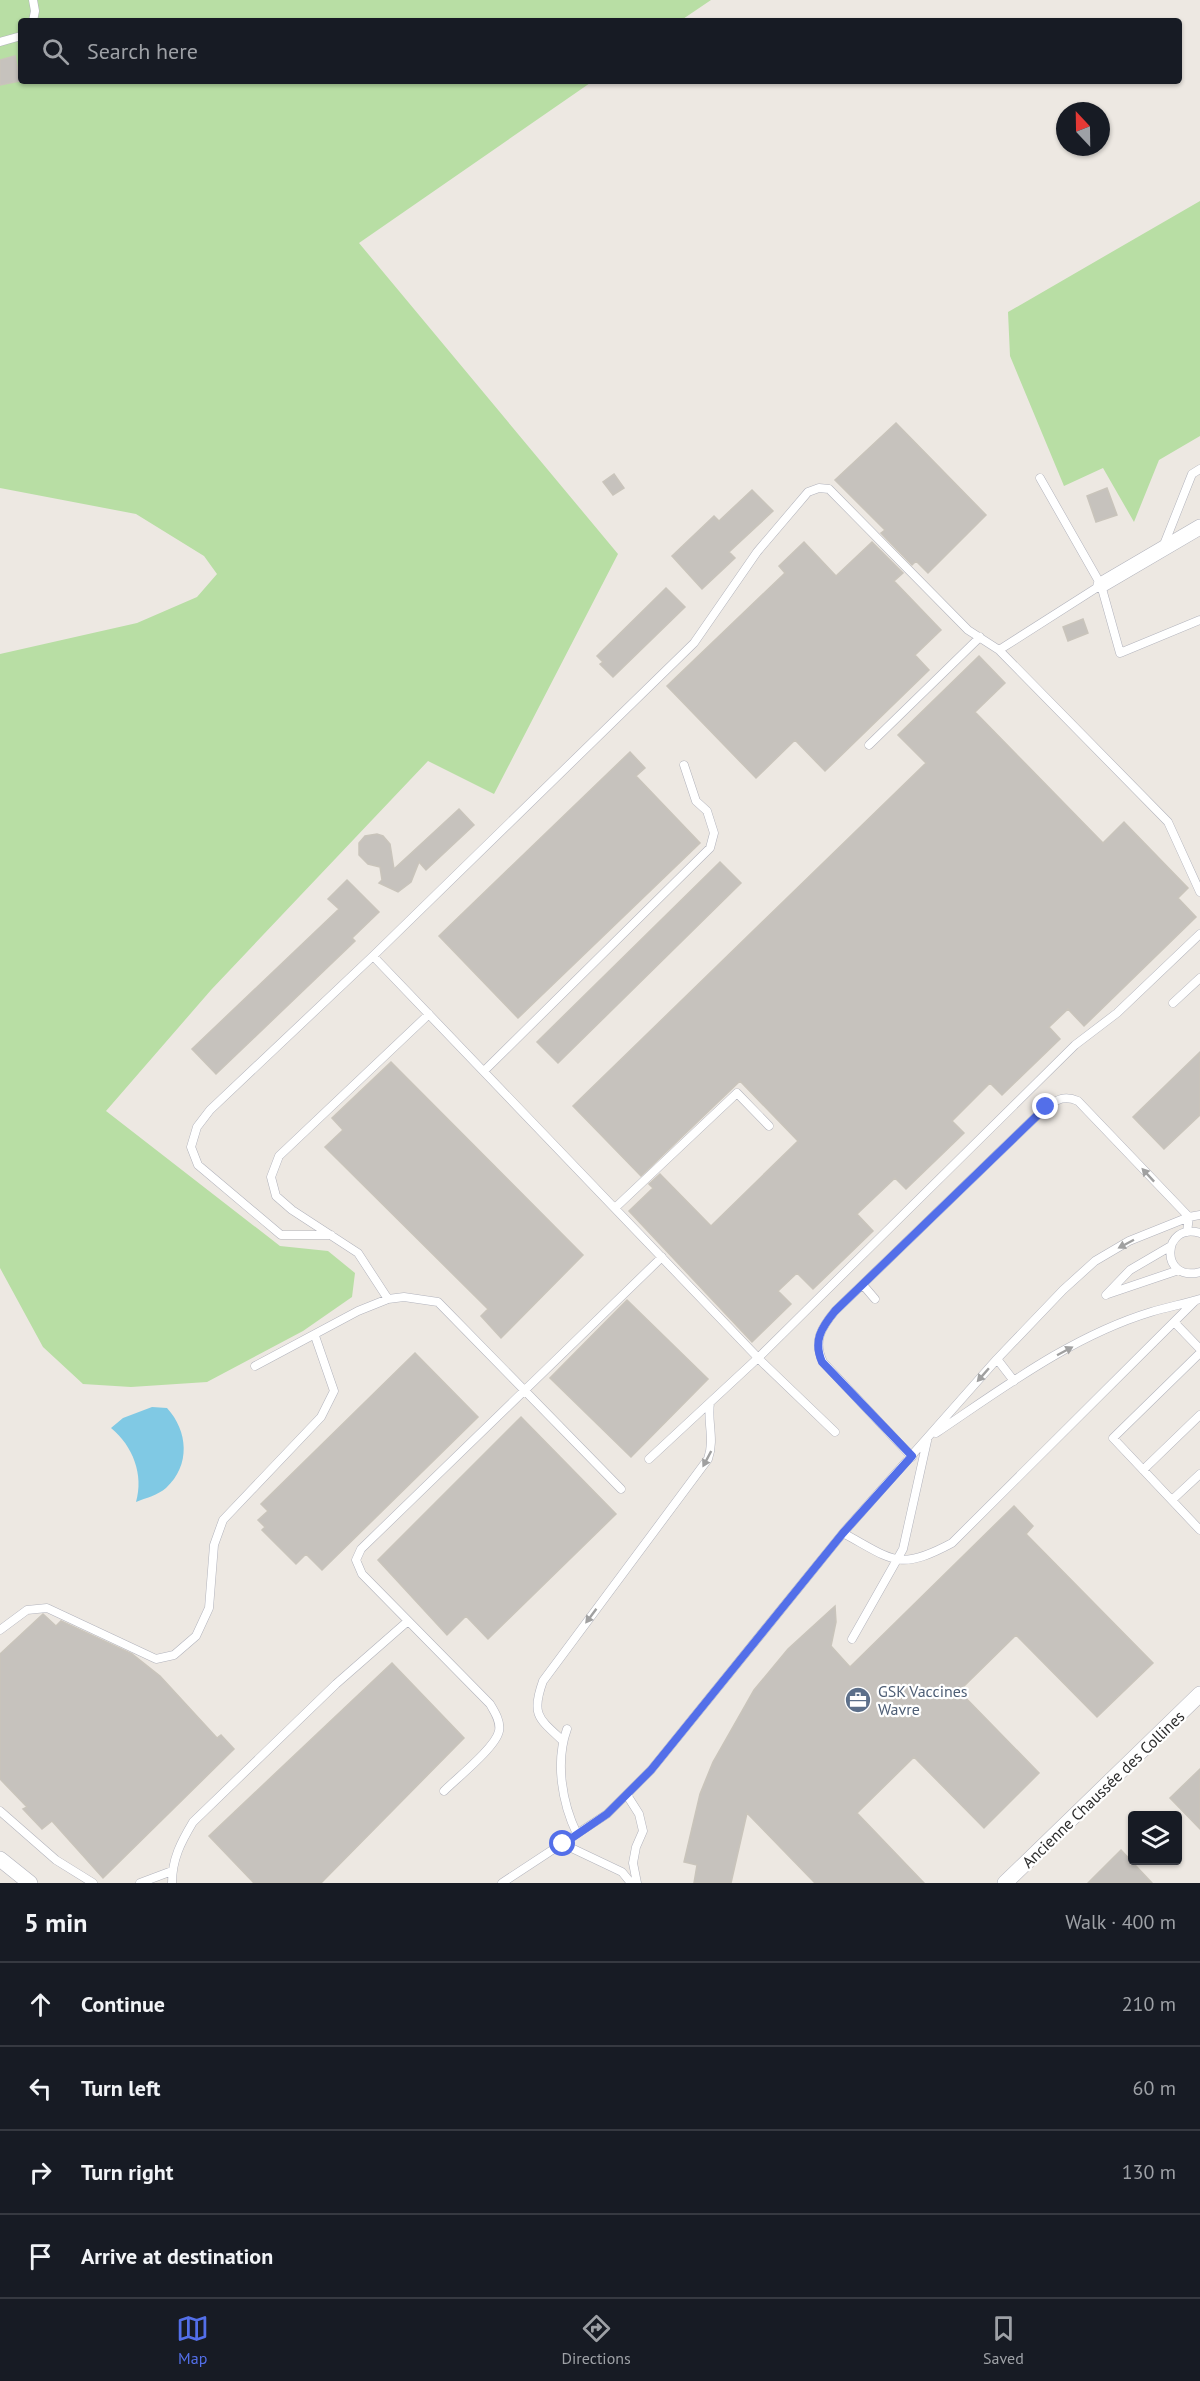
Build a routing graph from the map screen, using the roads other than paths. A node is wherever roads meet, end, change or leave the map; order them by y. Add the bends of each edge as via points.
1 (33, 0) edge
2 (34, 18) edge
3 (18, 37) edge
4 (0, 42) edge
5 (1200, 469) edge
6 (1040, 478) dead end
7 (1200, 526) edge
8 (1162, 549) junction
9 (1101, 585) junction
10 (1200, 620) edge
11 (980, 637) junction
12 (999, 650) junction
13 (869, 745) dead end
14 (684, 765) dead end
15 (1200, 892) edge
16 (1200, 934) edge
17 (373, 956) junction
18 (1200, 978) edge
19 (1173, 1003) dead end
20 (429, 1014) junction
21 (484, 1071) junction
22 (769, 1126) dead end
23 (615, 1208) junction
24 (1200, 1215) edge
25 (1189, 1217) junction
26 (1187, 1232) junction
27 (1200, 1233) edge
28 (331, 1235) junction
29 (1171, 1246) junction
30 (662, 1257) junction
31 (1179, 1270) junction
32 (1200, 1275) edge
33 (863, 1285) junction
34 (388, 1299) junction
35 (875, 1299) dead end
36 (1197, 1300) edge
37 (1175, 1323) junction
38 (315, 1336) junction
39 (1200, 1351) edge
40 (759, 1357) junction
41 (997, 1359) junction
42 (255, 1366) dead end
43 (1014, 1381) junction
44 (525, 1389) junction
45 (710, 1402) junction
46 (1200, 1415) edge
47 (835, 1432) dead end
48 (927, 1439) junction
49 (912, 1456) junction
50 (649, 1459) dead end
51 (1143, 1470) junction
52 (1200, 1474) edge
53 (621, 1489) dead end
54 (1172, 1500) junction
55 (1200, 1530) edge
56 (843, 1533) junction
57 (896, 1562) junction
58 (408, 1621) junction
59 (0, 1630) edge
60 (852, 1639) dead end
61 (1200, 1694) edge
62 (567, 1729) dead end
63 (562, 1740) junction
64 (444, 1791) dead end
65 (627, 1795) junction
66 (0, 1811) edge
67 (578, 1834) junction
68 (563, 1844) junction
69 (0, 1859) edge
70 (172, 1871) junction
71 (30, 1883) edge
72 (93, 1883) edge
73 (140, 1883) edge
74 (172, 1883) edge
75 (502, 1883) edge
76 (632, 1883) edge
77 (637, 1883) edge
78 (1005, 1883) edge

1 - 2 lane
3 - 4 lane
5 - 8 lane via 1192,474
6 - 9 lane
7 - 8 street
8 - 9 street
9 - 10 lane via 1120,653
9 - 12 lane
11 - 12 lane
11 - 13 lane
11 - 17 lane via 968,630 829,489 807,492 757,552 694,643
12 - 15 lane via 1168,822
14 - 21 lane via 696,801 707,811 714,833 710,848
16 - 40 lane via 1117,1013 1075,1045
17 - 20 lane
17 - 28 lane via 210,1110 197,1127 191,1147 198,1165 281,1235
18 - 19 lane
20 - 21 lane
20 - 28 lane via 279,1156 271,1177 276,1196
21 - 23 lane
22 - 23 lane via 737,1093
23 - 30 lane
24 - 25 lane
25 - 26 lane
25 -> 33 lane via 1078,1101 1069,1097 1059,1099 1046,1107
25 -> 41 lane via 1129,1241 1095,1261
26 - 27 lane
26 - 29 lane via 1180,1234
28 - 34 lane via 358,1253
29 - 31 lane via 1171,1260
29 - 31 lane via 1130,1270 1106,1295
30 - 40 lane
30 - 44 lane
31 - 32 lane
33 - 35 lane
33 - 49 lane via 823,1325 817,1339 818,1351 822,1362
34 - 38 lane
34 - 44 lane via 438,1302
36 - 37 lane
43 -> 36 lane via 1097,1335 1149,1312
37 - 39 lane
37 - 57 lane via 952,1543 926,1557
38 - 42 lane
38 - 59 lane via 334,1391 321,1417 223,1520 214,1545 209,1608 196,1636 174,1655 156,1659 47,1608 27,1610
39 - 51 lane via 1113,1438
40 - 45 lane
40 - 47 lane
41 - 43 lane
41 -> 48 lane
43 - 48 lane
44 - 53 lane
44 - 58 lane via 361,1549 356,1560 362,1574
45 - 50 lane
45 -> 63 lane via 707,1418 712,1446 708,1459 543,1681 536,1700 538,1716
46 - 51 lane
48 - 49 lane
48 - 57 lane via 918,1492
49 - 56 lane
51 - 54 lane
52 - 54 lane
54 - 55 lane
56 - 57 lane
56 - 65 lane
57 - 60 lane
58 - 64 lane via 497,1715 499,1730 492,1743
58 - 70 lane via 336,1684 194,1822 179,1846
61 - 78 street, Ancienne Chaussée des Collines
62 - 63 lane
63 - 67 lane via 562,1790 567,1813
65 - 67 lane
65 - 77 lane via 639,1814 643,1831 633,1863
66 - 72 lane via 56,1860
67 - 68 lane
68 - 75 lane
68 - 76 lane via 622,1872
69 - 71 street
70 - 73 lane
70 - 74 lane

